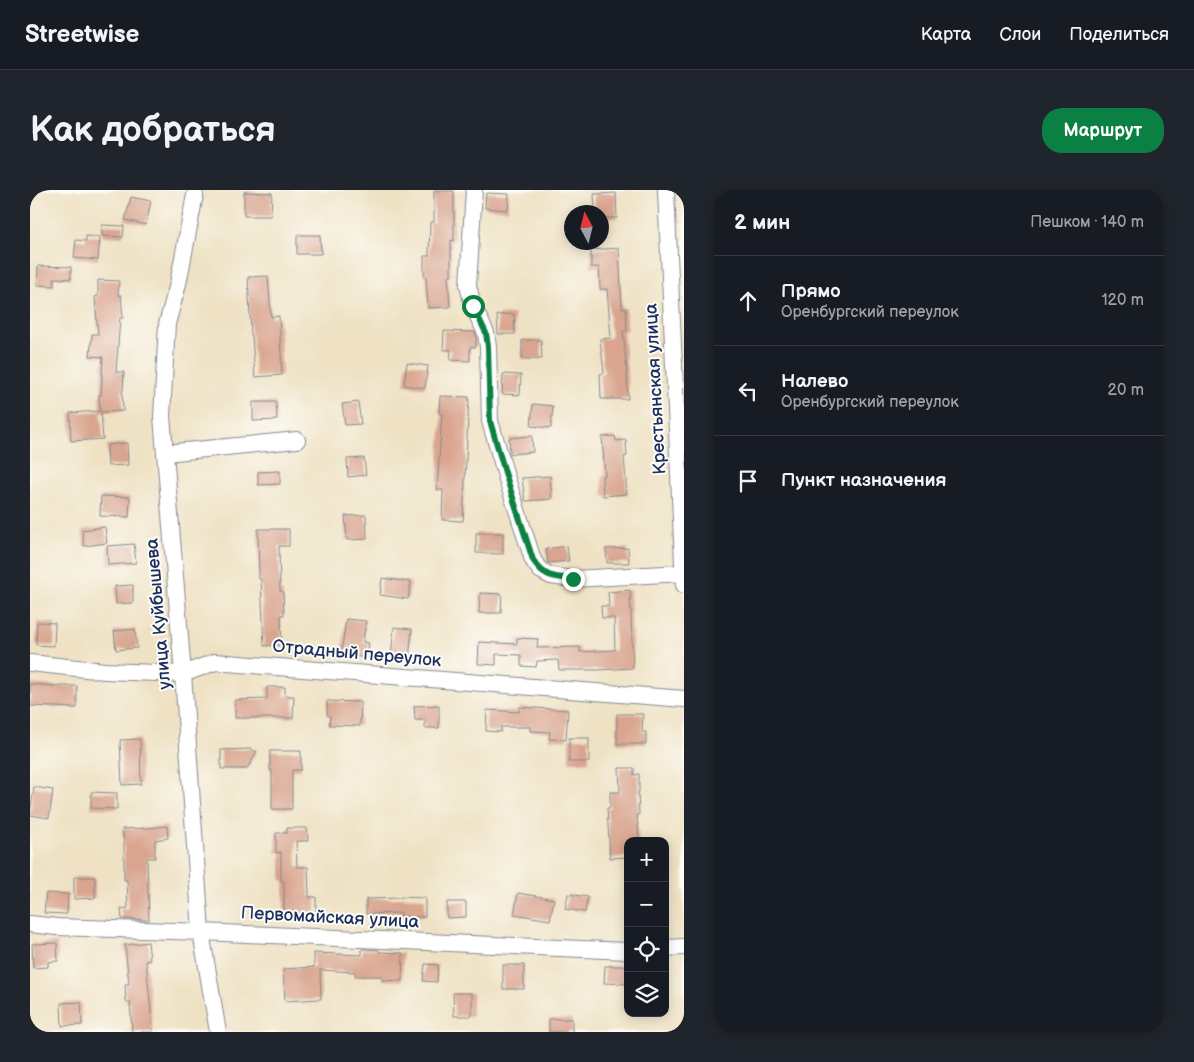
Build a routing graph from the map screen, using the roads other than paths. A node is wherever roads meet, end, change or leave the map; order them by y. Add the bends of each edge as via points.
1 (474, 190) edge
2 (666, 190) edge
3 (195, 195) dead end
4 (678, 342) edge
5 (297, 440) dead end
6 (165, 453) junction
7 (684, 579) edge
8 (30, 663) edge
9 (183, 674) junction
10 (684, 699) edge
11 (30, 924) edge
12 (201, 932) junction
13 (684, 947) edge
14 (669, 948) edge
15 (624, 951) edge
16 (218, 1032) edge

1 - 7 street via 468,285 473,306 486,333 490,421 533,560 540,570 551,576 573,579
2 - 4 street, Крестьянская улица
3 - 6 street, улица Куйбышева via 167,324 162,416
4 - 7 street, Крестьянская улица
5 - 6 street
6 - 9 street, улица Куйбышева
8 - 9 street, Отрадный переулок via 105,671
9 - 10 street, Отрадный переулок via 215,662
9 - 12 street, улица Куйбышева
11 - 12 street, Первомайская улица
12 - 15 street, Первомайская улица
12 - 16 street, улица Куйбышева
13 - 14 street

